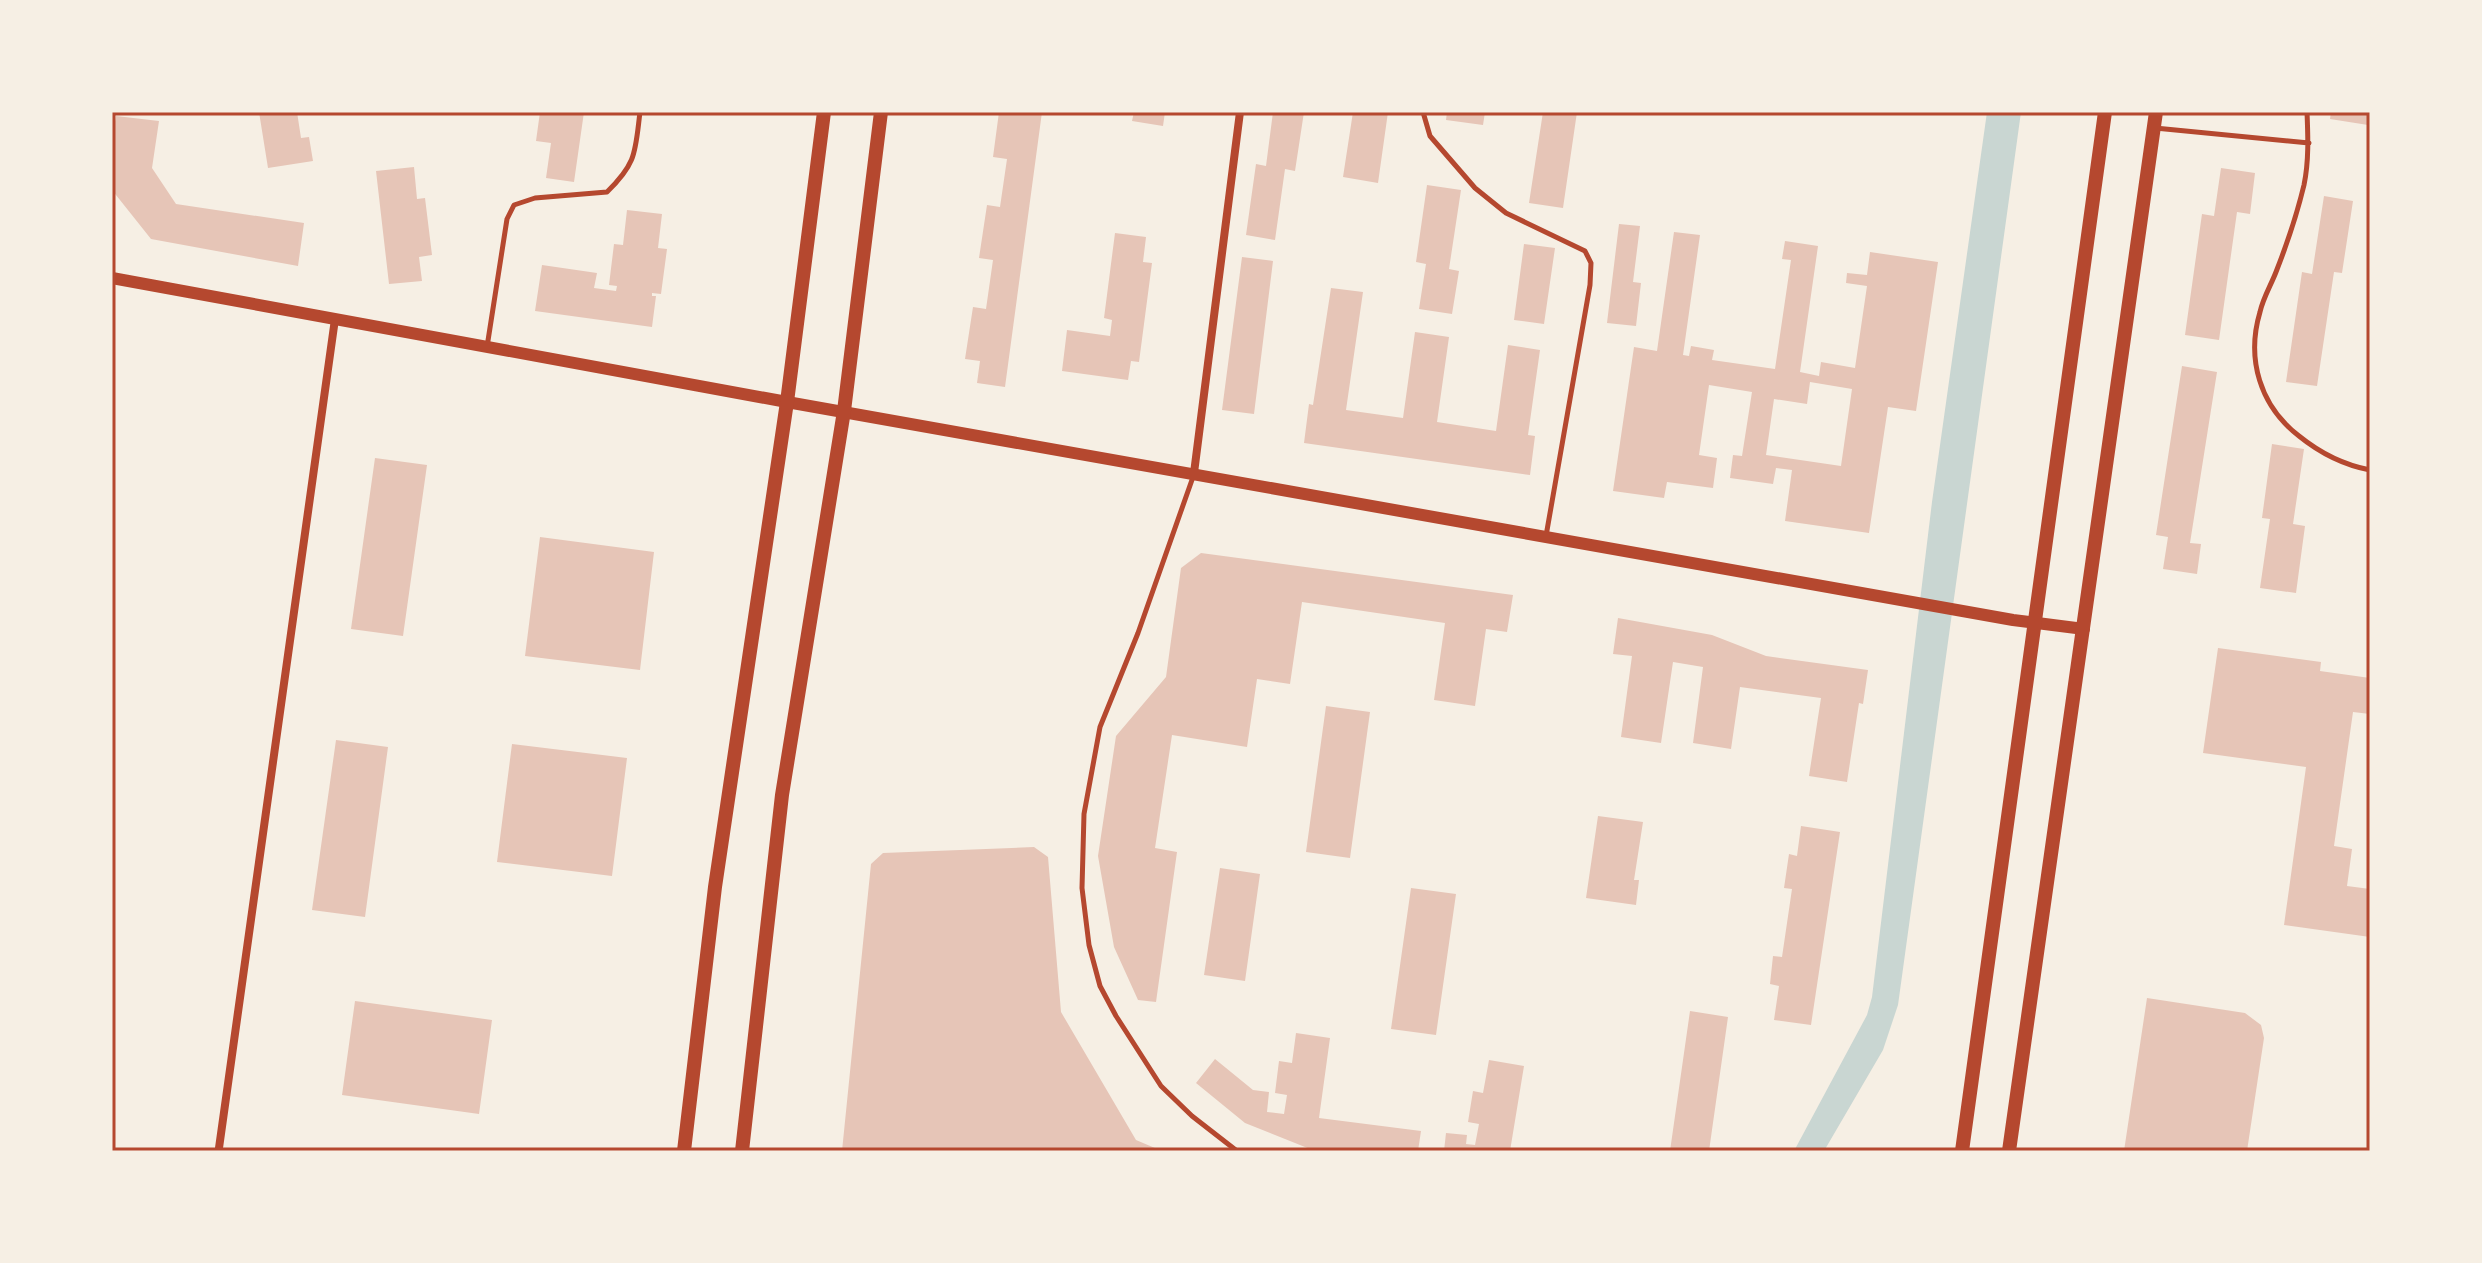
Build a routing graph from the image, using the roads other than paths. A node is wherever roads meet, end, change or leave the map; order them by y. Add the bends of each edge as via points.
1 (640, 112) edge
2 (824, 112) edge
3 (881, 112) edge
4 (1240, 112) edge
5 (1423, 112) edge
6 (2105, 112) edge
7 (2156, 112) edge
8 (2307, 112) edge
9 (2154, 128) junction
10 (2309, 143) junction
11 (112, 278) edge
12 (335, 319) junction
13 (487, 347) junction
14 (787, 402) junction
15 (844, 411) junction
16 (2370, 470) edge
17 (1194, 473) junction
18 (1546, 536) junction
19 (2035, 624) junction
20 (2084, 629) junction
21 (219, 1148) dead end
22 (684, 1151) edge
23 (742, 1151) edge
24 (1237, 1151) edge
25 (1962, 1151) edge
26 (2009, 1151) edge

1 - 13 lane via 635,154 626,174 607,192 535,198 514,205 507,219
2 - 14 main road
3 - 15 main road
4 - 17 street
5 - 18 lane via 1430,136 1475,188 1506,213 1585,251 1591,263
6 - 19 main road
7 - 9 main road
8 - 10 lane
9 - 10 lane
9 - 20 main road
10 - 16 lane via 2304,182 2260,308 2254,356 2260,386 2282,423 2319,451
11 - 12 street
12 - 13 street
12 - 21 street
13 - 14 street
14 - 15 street
14 - 22 main road via 715,887
15 - 17 street
15 - 23 main road via 782,795
17 - 18 street
17 - 24 lane via 1100,727 1084,814 1082,888 1100,986 1123,1029 1161,1086
18 - 19 street
19 - 20 street
19 - 25 main road
20 - 26 main road

